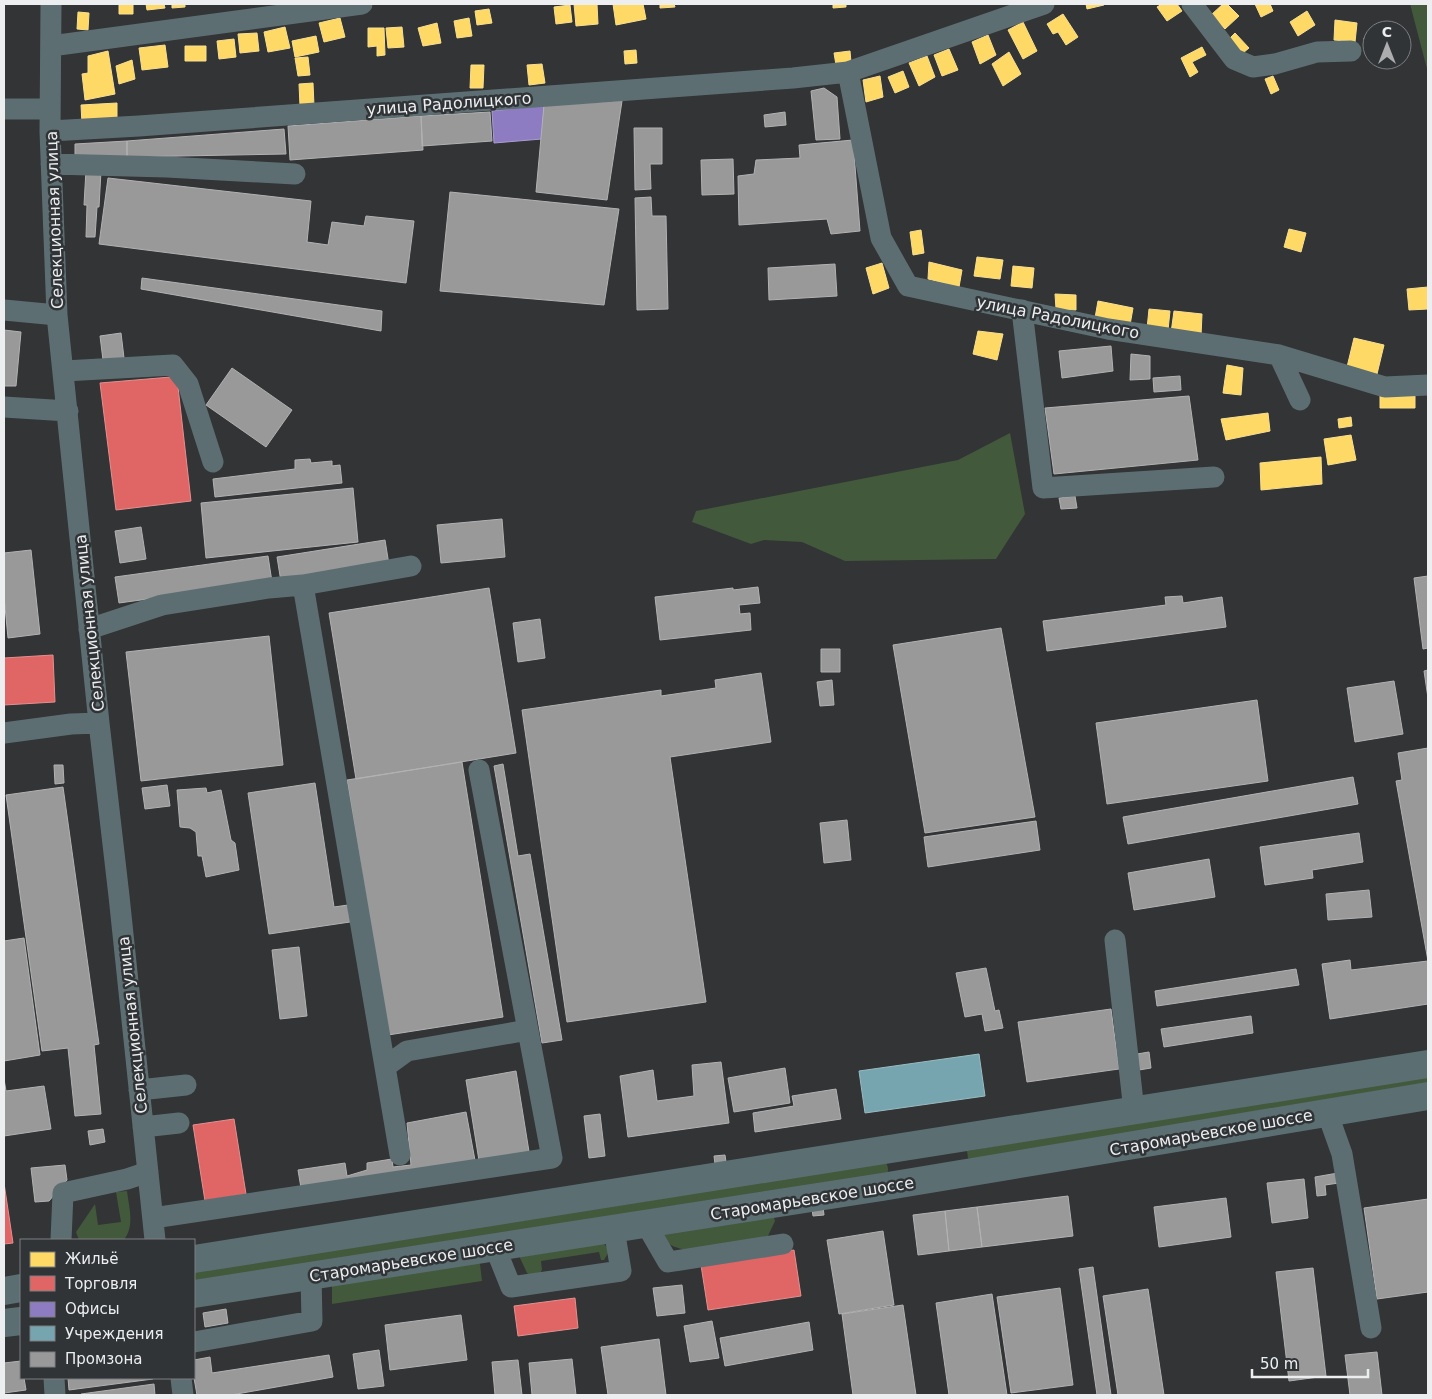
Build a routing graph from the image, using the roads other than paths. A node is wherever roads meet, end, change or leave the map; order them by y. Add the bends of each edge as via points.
1 (51, 4) edge
2 (362, 4) edge
3 (1044, 4) edge
4 (1192, 4) edge
5 (51, 46) junction
6 (1350, 51) dead end
7 (848, 72) junction
8 (4, 109) edge
9 (50, 110) junction
10 (50, 131) junction
11 (51, 164) junction
12 (295, 174) dead end
13 (4, 310) edge
14 (1022, 310) junction
15 (57, 315) junction
16 (1278, 355) junction
17 (64, 371) junction
18 (1428, 385) edge
19 (1300, 400) dead end
20 (4, 407) edge
21 (68, 411) junction
22 (213, 462) dead end
23 (1214, 477) dead end
24 (411, 566) dead end
25 (303, 585) junction
26 (89, 629) junction
27 (99, 723) junction
28 (4, 733) edge
29 (479, 770) dead end
30 (1115, 940) dead end
31 (528, 1030) junction
32 (1428, 1064) edge
33 (385, 1068) junction
34 (186, 1085) dead end
35 (139, 1090) junction
36 (1428, 1096) edge
37 (1134, 1111) junction
38 (1327, 1112) junction
39 (179, 1124) dead end
40 (143, 1127) junction
41 (915, 1146) junction
42 (400, 1155) dead end
43 (148, 1172) junction
44 (921, 1181) junction
45 (153, 1218) junction
46 (646, 1224) junction
47 (614, 1229) junction
48 (61, 1239) edge
49 (154, 1239) edge
50 (783, 1244) dead end
51 (495, 1247) junction
52 (195, 1259) edge
53 (312, 1276) junction
54 (20, 1288) edge
55 (4, 1291) edge
56 (195, 1294) edge
57 (20, 1320) edge
58 (4, 1323) edge
59 (1371, 1328) dead end
60 (195, 1342) edge
61 (54, 1379) edge
62 (181, 1379) edge
63 (55, 1395) edge
64 (184, 1395) edge

1 - 5 street, Селекционная улица
2 - 5 street
3 - 7 street, улица Радолицкого
4 - 6 street via 1234,59 1253,67 1318,52
5 - 9 street, Селекционная улица
7 - 10 street, улица Радолицкого
7 - 14 street, улица Радолицкого via 881,238 908,286
8 - 9 street
9 - 10 street, Селекционная улица
10 - 11 street, Селекционная улица
11 - 12 street
11 - 15 street, Селекционная улица
13 - 15 street
14 - 16 street, улица Радолицкого via 1108,328
14 - 23 street via 1043,488
15 - 17 street, Селекционная улица
16 - 18 street, улица Радолицкого via 1385,387
16 - 19 street
17 - 21 street, Селекционная улица
17 - 22 street via 173,365 188,384
20 - 21 street
21 - 26 street, Селекционная улица
24 - 25 street
25 - 26 street via 162,605
25 - 33 street
26 - 27 street, Селекционная улица
27 - 28 street
27 - 35 street, Селекционная улица
29 - 31 street
30 - 37 street
31 - 33 street via 407,1051
31 - 45 street via 552,1158
32 - 37 main road, Старомарьевское шоссе
33 - 42 street
34 - 35 street
35 - 40 street, Селекционная улица
36 - 38 main road, Старомарьевское шоссе
37 - 41 main road, Старомарьевское шоссе
38 - 44 main road, Старомарьевское шоссе
38 - 59 street via 1342,1154
39 - 40 street
40 - 43 street, Селекционная улица
41 - 44 main road
41 - 52 main road, Старомарьевское шоссе
43 - 45 street, Селекционная улица
43 - 48 street via 63,1193
44 - 46 main road, Старомарьевское шоссе
45 - 49 street, Селекционная улица
46 - 47 main road, Старомарьевское шоссе
46 - 50 street via 668,1262
47 - 51 main road, Старомарьевское шоссе
47 - 51 street via 621,1271 511,1287
51 - 53 main road, Старомарьевское шоссе
53 - 56 main road, Старомарьевское шоссе
53 - 60 street via 312,1321
54 - 55 main road
57 - 58 main road
61 - 63 street
62 - 64 street

